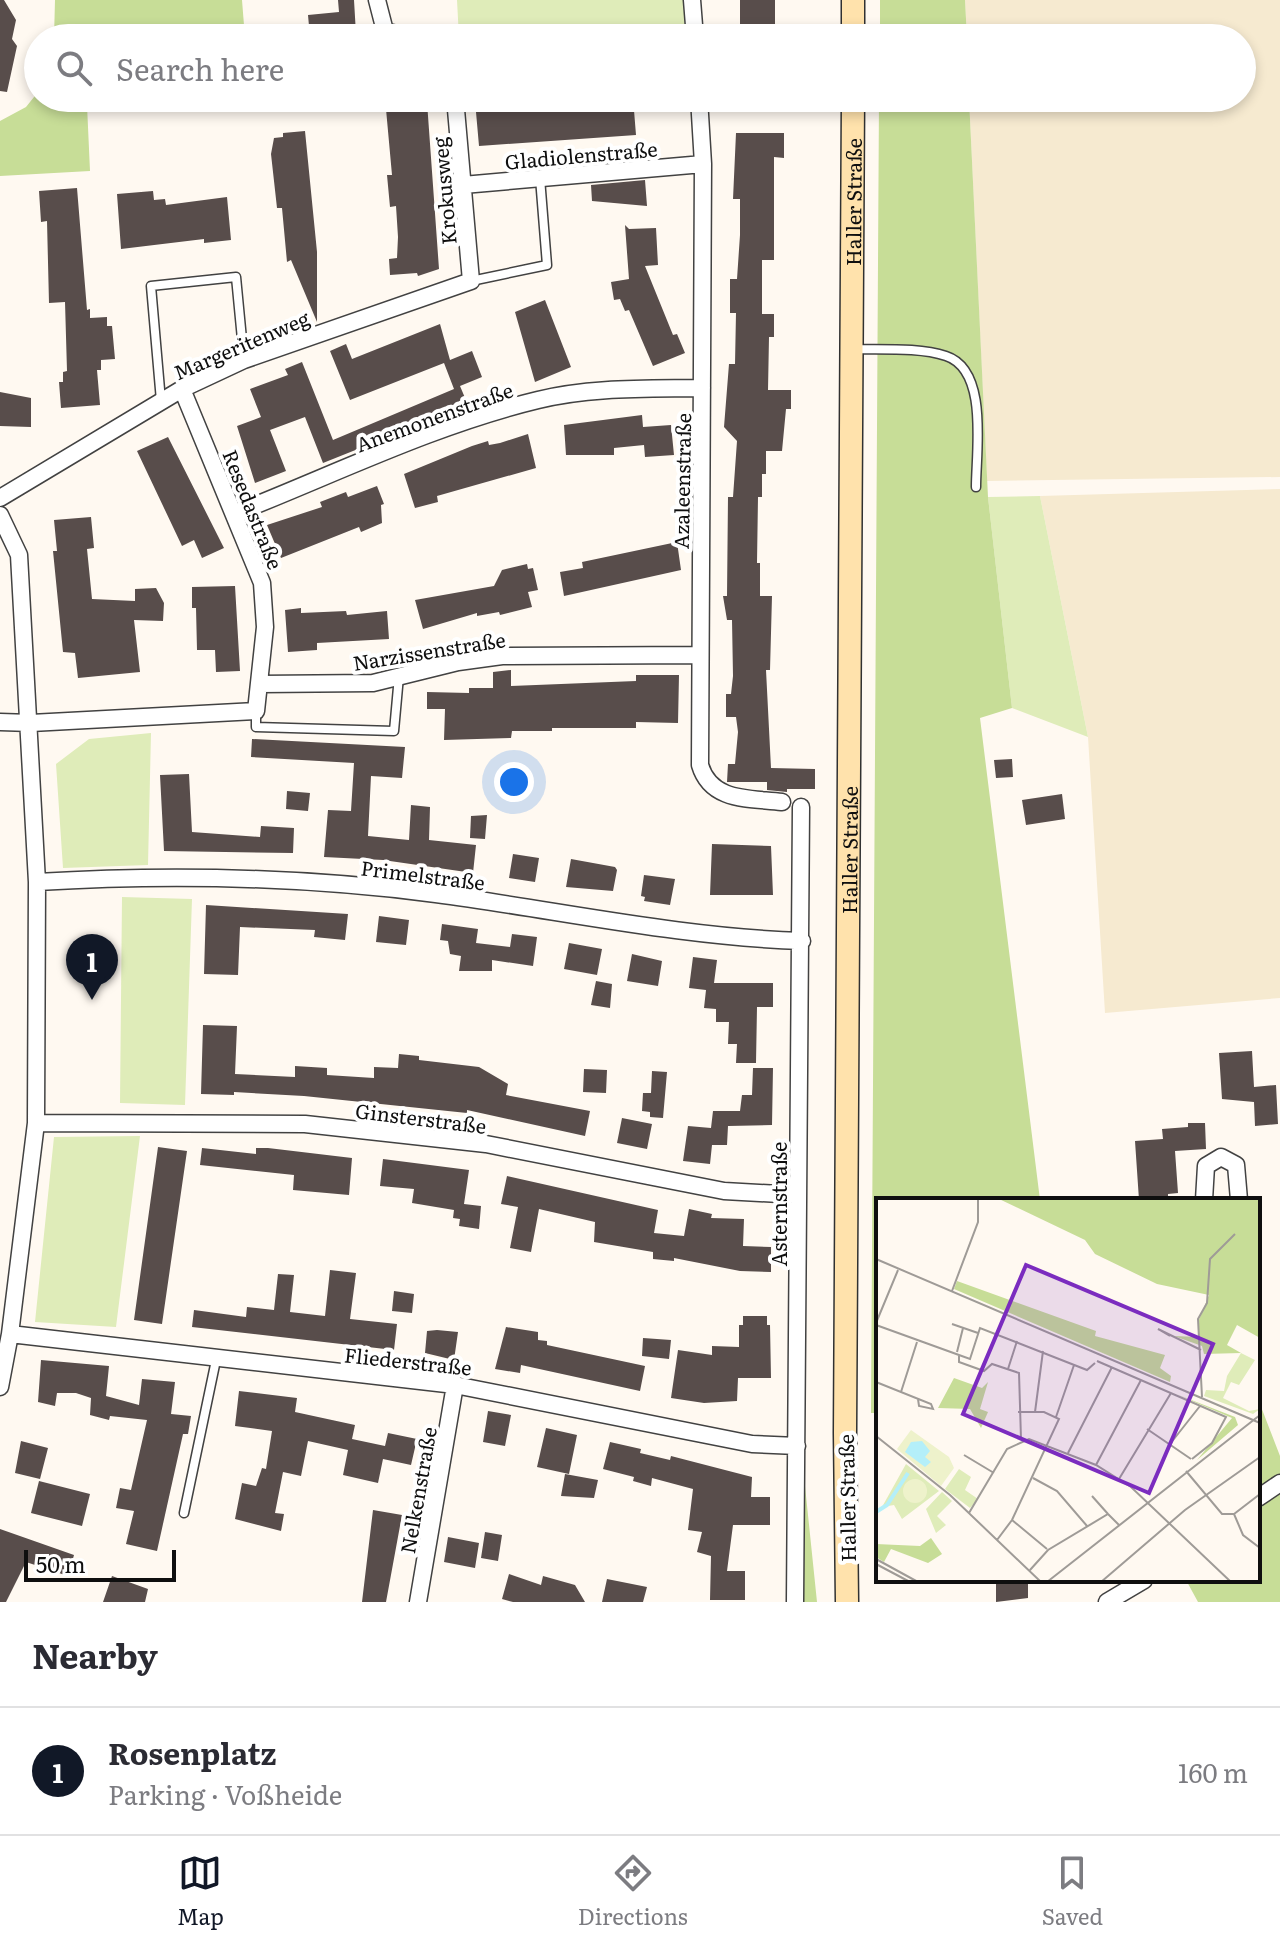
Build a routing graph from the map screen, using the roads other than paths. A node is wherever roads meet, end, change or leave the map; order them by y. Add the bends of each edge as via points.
1 (377, 0) edge
2 (692, 0) edge
3 (853, 0) edge
4 (383, 24) edge
5 (694, 24) edge
6 (853, 24) edge
7 (456, 112) edge
8 (700, 112) edge
9 (853, 112) edge
10 (703, 164) junction
11 (540, 178) junction
12 (463, 185) junction
13 (471, 281) junction
14 (851, 349) junction
15 (244, 360) junction
16 (702, 388) junction
17 (182, 389) junction
18 (161, 401) junction
19 (976, 487) dead end
20 (0, 498) edge
21 (236, 513) junction
22 (0, 515) edge
23 (700, 655) junction
24 (399, 676) junction
25 (260, 684) junction
26 (256, 711) junction
27 (0, 722) edge
28 (31, 723) junction
29 (782, 802) dead end
30 (801, 807) dead end
31 (37, 882) junction
32 (802, 941) junction
33 (36, 1123) junction
34 (797, 1195) junction
35 (1204, 1198) edge
36 (1239, 1198) edge
37 (10, 1334) junction
38 (216, 1360) junction
39 (455, 1385) junction
40 (0, 1387) edge
41 (797, 1446) junction
42 (1280, 1483) edge
43 (1260, 1497) edge
44 (184, 1513) dead end
45 (1141, 1582) edge
46 (419, 1602) edge
47 (795, 1602) edge
48 (847, 1602) edge
49 (1107, 1602) edge

1 - 4 street
2 - 5 street
3 - 6 main road
7 - 12 street, Krokusweg
8 - 10 street, Azaleenstraße
9 - 14 main road, Haller Straße
10 - 11 street, Gladiolenstraße
10 - 16 street, Azaleenstraße
11 - 12 street, Gladiolenstraße
11 - 13 lane via 547,265
12 - 13 street, Krokusweg
13 - 15 street, Margeritenweg
14 - 19 lane via 935,354 961,365 975,392
14 - 48 main road, Haller Straße
15 - 17 street, Margeritenweg
15 - 18 lane via 236,277 151,286
16 - 21 street, Anemonenstraße via 596,391 540,400 475,418
16 - 23 street, Azaleenstraße
17 - 18 street, Margeritenweg
17 - 21 street, Resedastraße
18 - 20 street, Margeritenweg
21 - 25 street, Resedastraße via 262,583
22 - 28 street via 19,555
23 - 24 street, Narzissenstraße via 502,656
23 - 29 street, Azaleenstraße via 700,765 705,780 714,791
24 - 25 street, Narzissenstraße via 373,683
24 - 26 lane via 394,731 256,727
25 - 26 street, Resedastraße
26 - 28 street
27 - 28 street
28 - 31 street
30 - 32 street, Asternstraße
31 - 32 street, Primelstraße via 219,878 371,887 730,939
31 - 33 street
32 - 34 street, Asternstraße
33 - 34 street, Ginsterstraße via 305,1124 486,1144 724,1191
33 - 37 street
34 - 41 street, Asternstraße
35 - 36 street via 1206,1166 1221,1157 1236,1165
37 - 38 street, Fliederstraße
37 - 40 street
38 - 39 street, Fliederstraße
38 - 44 lane
39 - 41 street, Fliederstraße via 752,1444
39 - 46 street, Nelkenstraße
41 - 47 street, Asternstraße
42 - 43 street
45 - 49 street

